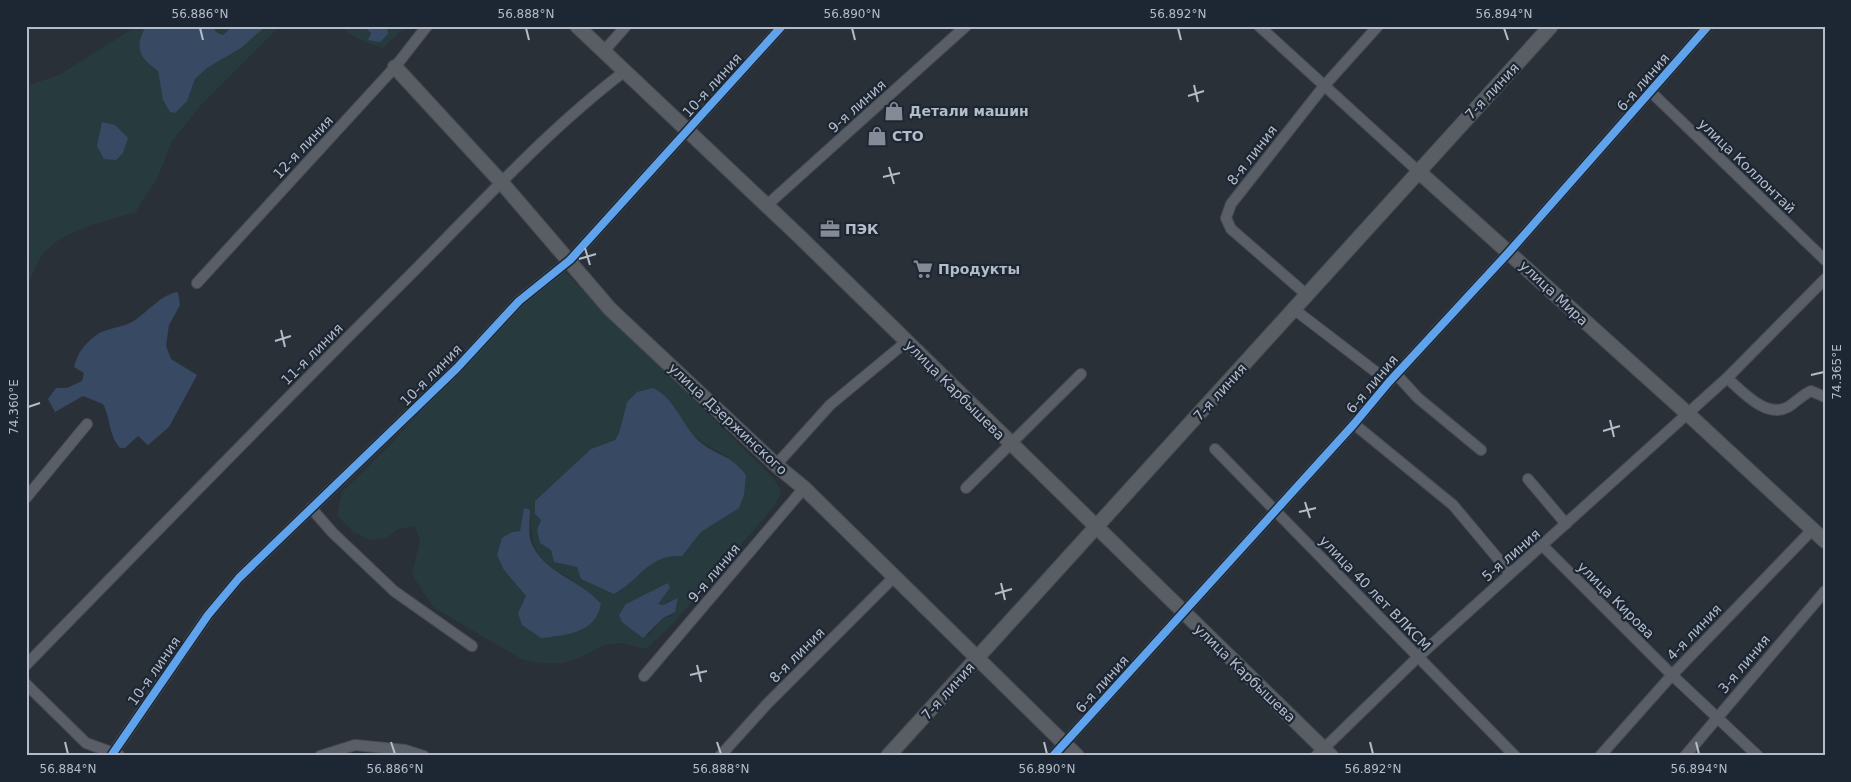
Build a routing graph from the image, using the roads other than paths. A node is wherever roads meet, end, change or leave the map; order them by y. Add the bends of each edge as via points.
1 (427, 26) edge
2 (577, 26) edge
3 (626, 26) edge
4 (782, 26) edge
5 (966, 26) edge
6 (1259, 26) edge
7 (1378, 26) edge
8 (1551, 26) edge
9 (1708, 26) edge
10 (604, 51) junction
11 (395, 67) junction
12 (625, 71) junction
13 (1324, 86) junction
14 (1651, 92) junction
15 (688, 132) junction
16 (1418, 171) junction
17 (502, 183) junction
18 (766, 206) junction
19 (1509, 252) junction
20 (570, 260) junction
21 (1825, 260) edge
22 (1825, 279) edge
23 (197, 283) dead end
24 (1307, 295) junction
25 (1295, 310) junction
26 (906, 342) junction
27 (1081, 374) dead end
28 (1393, 378) junction
29 (1727, 378) junction
30 (1825, 397) edge
31 (1688, 414) junction
32 (87, 424) dead end
33 (1354, 424) junction
34 (1010, 445) junction
35 (1215, 449) dead end
36 (1481, 450) dead end
37 (776, 465) junction
38 (1528, 479) dead end
39 (804, 488) junction
40 (966, 488) dead end
41 (26, 498) edge
42 (311, 508) junction
43 (1275, 511) junction
44 (1566, 524) junction
45 (1098, 526) junction
46 (1812, 530) junction
47 (1825, 541) edge
48 (1543, 546) junction
49 (1510, 573) junction
50 (895, 576) junction
51 (1825, 591) edge
52 (1184, 613) junction
53 (472, 646) dead end
54 (1418, 657) junction
55 (977, 659) junction
56 (26, 664) edge
57 (1672, 675) junction
58 (644, 676) dead end
59 (26, 684) edge
60 (1718, 716) junction
61 (1066, 742) junction
62 (1324, 753) edge
63 (115, 755) edge
64 (320, 756) edge
65 (424, 756) edge
66 (720, 756) edge
67 (888, 756) edge
68 (1053, 756) edge
69 (1077, 756) edge
70 (1515, 756) edge
71 (1600, 756) edge
72 (1685, 756) edge
73 (1758, 756) edge

1 - 11 street, 12-я линия
2 - 10 main road, улица Карбышева
3 - 10 street
4 - 15 street, 10-я линия
5 - 18 street, 9-я линия
6 - 13 street, улица Мира
7 - 13 street, 8-я линия
8 - 16 main road, 7-я линия
9 - 14 street, 6-я линия
10 - 12 main road, улица Карбышева
11 - 17 main road, улица Дзержинского
11 - 23 street, 12-я линия
12 - 15 main road, улица Карбышева
12 - 17 street, 11-я линия via 583,103
13 - 16 street, улица Мира
13 - 24 street, 8-я линия via 1231,204 1226,218 1231,229
14 - 19 street, 6-я линия
14 - 21 street, улица Коллонтай
15 - 18 main road, улица Карбышева
15 - 20 street, 10-я линия
16 - 19 main road, улица Мира
16 - 24 main road, 7-я линия
17 - 20 main road, улица Дзержинского
17 - 56 street, 11-я линия
18 - 26 main road, улица Карбышева
19 - 28 street, 6-я линия
19 - 31 main road, улица Мира
20 - 37 main road, улица Дзержинского via 610,309
20 - 42 street, 10-я линия via 519,301 457,368
22 - 29 street, 5-я линия
24 - 25 main road, 7-я линия
25 - 28 street
25 - 45 main road, 7-я линия
26 - 34 main road, улица Карбышева
26 - 37 street via 830,405
27 - 34 street
28 - 33 street, 6-я линия
28 - 36 street
29 - 30 street via 1766,409 1788,406 1811,391
29 - 31 street, 5-я линия
31 - 44 street, 5-я линия
31 - 46 main road, улица Мира
32 - 41 street
33 - 43 street, 6-я линия
33 - 49 street via 1453,505
34 - 40 street
34 - 45 main road, улица Карбышева
35 - 43 street, улица 40 лет ВЛКСМ
37 - 39 main road, улица Дзержинского
38 - 44 street
39 - 50 main road, улица Дзержинского
39 - 58 street, 9-я линия
42 - 53 street via 332,533 394,591
42 - 63 street, 10-я линия via 239,578 208,615
43 - 52 street, 6-я линия
43 - 54 street, улица 40 лет ВЛКСМ
44 - 48 street, 5-я линия
45 - 52 main road, улица Карбышева
45 - 55 main road, 7-я линия
46 - 47 main road, улица Мира
46 - 57 street, 4-я линия
48 - 49 street, 5-я линия
48 - 57 street, улица Кирова
49 - 54 street, 5-я линия
50 - 55 main road, улица Дзержинского
50 - 66 street, 8-я линия via 767,704
51 - 60 street, 3-я линия
52 - 61 street, 6-я линия
52 - 62 main road, улица Карбышева
54 - 62 street, 5-я линия
54 - 70 street, улица 40 лет ВЛКСМ
55 - 61 main road, улица Дзержинского
55 - 67 main road, 7-я линия
57 - 60 street, улица Кирова
57 - 71 street, 4-я линия
59 - 63 street via 86,743
60 - 72 street, 3-я линия
60 - 73 street, улица Кирова
61 - 68 street, 6-я линия
61 - 69 main road, улица Дзержинского
64 - 65 street via 355,745 405,750

